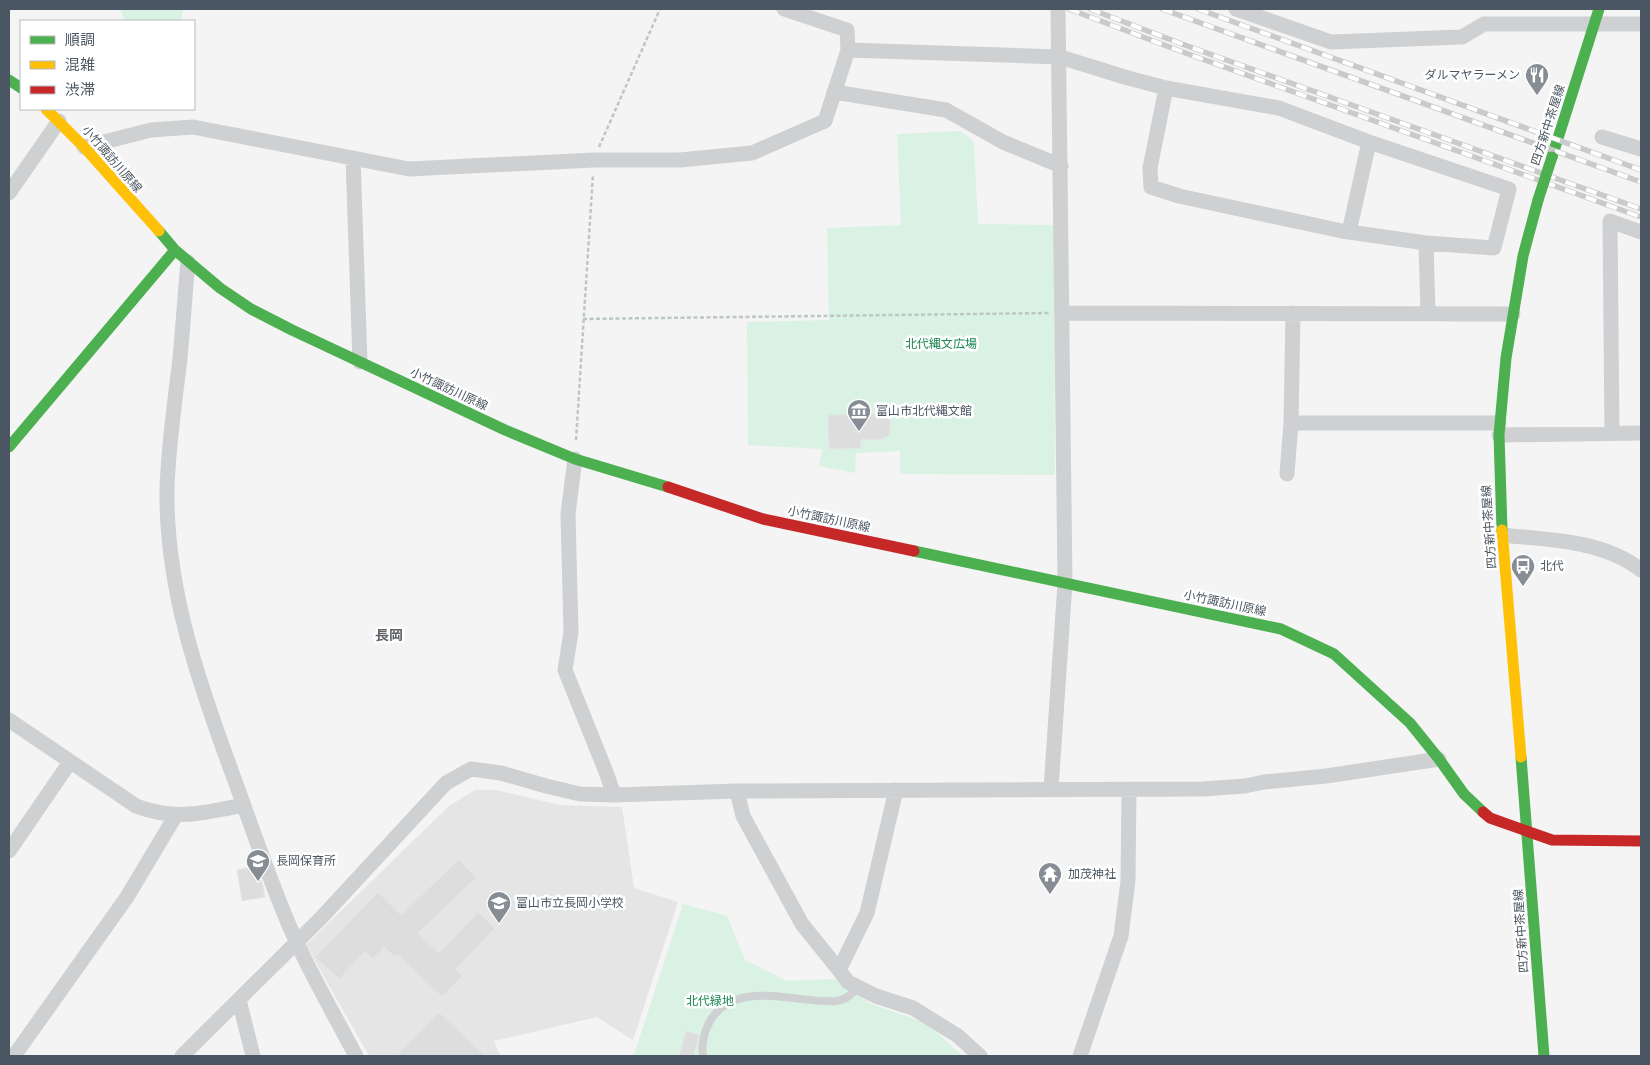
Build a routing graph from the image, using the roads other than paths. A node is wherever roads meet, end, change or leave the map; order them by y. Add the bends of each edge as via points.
1 (784, 9) edge
2 (1058, 9) edge
3 (1236, 9) edge
4 (1597, 16) edge
5 (1641, 24) edge
6 (848, 50) junction
7 (1060, 56) junction
8 (9, 80) edge
9 (20, 87) edge
10 (1166, 88) junction
11 (834, 92) junction
12 (47, 110) edge
13 (60, 121) junction
14 (1602, 137) dead end
15 (1369, 142) junction
16 (84, 147) junction
17 (1641, 149) edge
18 (353, 158) junction
19 (1061, 166) junction
20 (9, 193) edge
21 (1349, 232) junction
22 (1641, 232) edge
23 (1426, 243) junction
24 (175, 250) junction
25 (188, 262) junction
26 (1063, 313) junction
27 (1293, 313) junction
28 (1428, 314) junction
29 (1513, 314) junction
30 (360, 362) junction
31 (1291, 423) junction
32 (1499, 429) junction
33 (1612, 433) junction
34 (1641, 433) edge
35 (9, 447) edge
36 (575, 459) junction
37 (1288, 474) dead end
38 (1502, 535) junction
39 (1641, 570) edge
40 (1065, 583) junction
41 (9, 720) edge
42 (1439, 759) junction
43 (70, 762) junction
44 (1051, 789) junction
45 (896, 790) junction
46 (1129, 790) junction
47 (737, 791) junction
48 (614, 795) junction
49 (244, 805) junction
50 (176, 815) junction
51 (1527, 831) junction
52 (1641, 841) edge
53 (9, 851) edge
54 (297, 942) junction
55 (839, 970) junction
56 (858, 988) junction
57 (239, 1000) junction
58 (14, 1056) edge
59 (182, 1056) edge
60 (253, 1056) edge
61 (356, 1056) edge
62 (703, 1056) edge
63 (980, 1056) edge
64 (1080, 1056) edge
65 (1544, 1056) edge

1 - 6 street via 847,30
2 - 7 street
3 - 4 street via 1331,42 1462,37 1484,24
4 - 5 street
4 - 29 main road, 四方新中茶屋線, bridge via 1538,200 1523,256
6 - 7 street
6 - 11 street
7 - 10 street
7 - 19 street
8 - 9 main road
10 - 15 street via 1279,108
10 - 21 street via 1150,168 1151,187 1179,196
11 - 18 street via 825,121 752,152 680,160 594,160 409,169
11 - 19 street via 946,110 1003,142
12 - 13 main road, 小竹諏訪川原線
13 - 16 main road, 小竹諏訪川原線
13 - 20 street
14 - 17 street
15 - 21 street
15 - 23 street via 1509,189 1494,248
16 - 18 street via 151,130 193,127
16 - 24 main road, 小竹諏訪川原線
18 - 30 street
19 - 26 street
21 - 23 street
22 - 33 street via 1610,221
23 - 28 street
24 - 25 main road, 小竹諏訪川原線
24 - 35 main road
25 - 30 main road, 小竹諏訪川原線 via 251,309
25 - 49 street via 167,492 171,558 187,638 206,704
26 - 27 street
26 - 40 street
27 - 28 street
27 - 31 street
28 - 29 street
29 - 32 main road, 四方新中茶屋線
30 - 36 main road, 小竹諏訪川原線
31 - 32 street
31 - 37 street
32 - 33 street
32 - 38 main road, 四方新中茶屋線
33 - 34 street
36 - 40 main road, 小竹諏訪川原線 via 763,519
36 - 48 street via 568,514 571,632 564,670
38 - 39 street via 1590,546 1629,561
38 - 51 main road, 四方新中茶屋線
40 - 42 main road, 小竹諏訪川原線 via 1281,629 1334,654 1410,724
40 - 44 street
41 - 43 street
42 - 46 street via 1246,786
42 - 51 main road, 小竹諏訪川原線 via 1464,794 1490,818
43 - 50 street via 136,806 153,813
43 - 53 street
44 - 45 street
44 - 46 street
45 - 47 street
45 - 55 street via 867,912
46 - 64 street via 1128,881 1121,936
47 - 48 street
47 - 55 street via 743,816 802,924
48 - 54 street via 580,794 502,773 471,769 446,783
49 - 50 street via 188,816
49 - 54 street
50 - 58 street via 127,896
51 - 52 main road, 小竹諏訪川原線 via 1552,840
51 - 65 main road, 四方新中茶屋線
54 - 57 street
54 - 61 street
55 - 56 street via 848,982
56 - 62 lane via 849,997 837,1001 745,996 729,1003 714,1013 705,1031
56 - 63 street via 913,1008 958,1036
57 - 59 street
57 - 60 street

